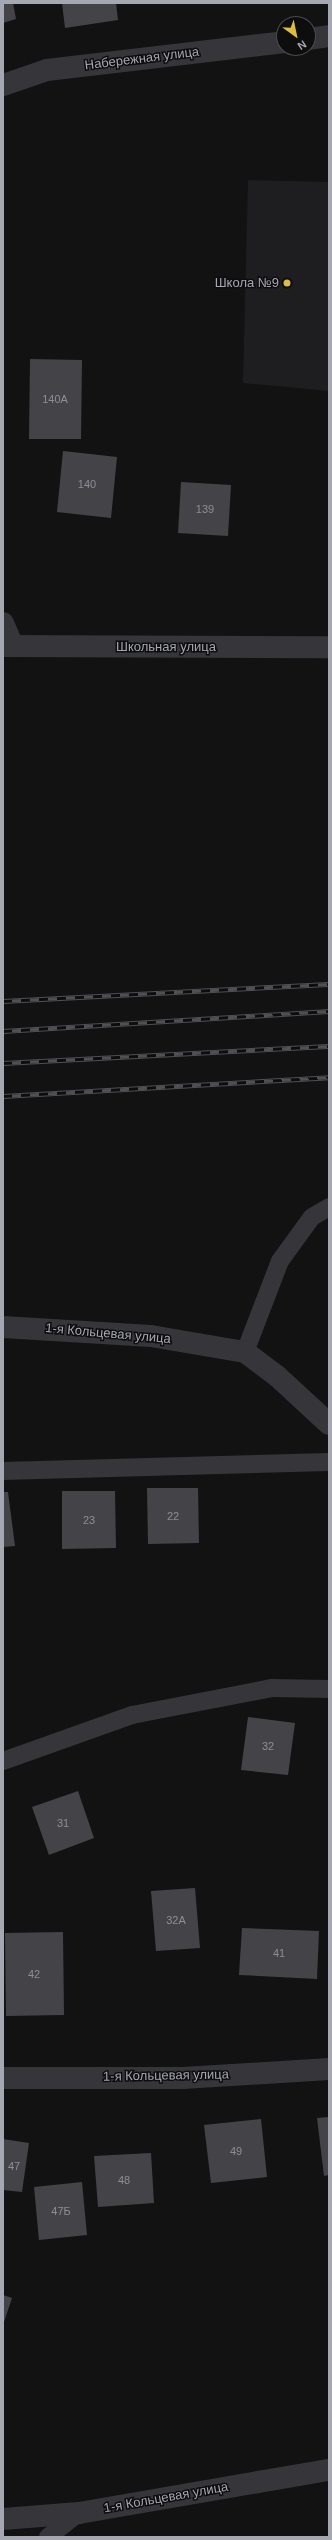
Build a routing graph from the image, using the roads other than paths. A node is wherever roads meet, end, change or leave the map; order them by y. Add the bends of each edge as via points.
1 (329, 36) edge
2 (316, 38) edge
3 (276, 43) edge
4 (3, 85) edge
5 (3, 623) edge
6 (8, 646) edge
7 (329, 647) edge
8 (329, 1207) edge
9 (3, 1327) edge
10 (245, 1352) junction
11 (329, 1424) edge
12 (329, 1462) edge
13 (3, 1471) edge
14 (329, 1689) edge
15 (3, 1761) edge
16 (329, 2069) edge
17 (3, 2078) edge
18 (329, 2470) edge
19 (79, 2513) junction
20 (3, 2519) edge
21 (48, 2537) edge

1 - 2 street
3 - 4 street, Набережная улица via 47,70
5 - 6 street
6 - 7 street, Школьная улица
8 - 10 lane via 312,1217 280,1262
9 - 10 street, 1-я Кольцевая улица via 151,1336
10 - 11 street, 1-я Кольцевая улица via 277,1376
12 - 13 lane
14 - 15 lane via 272,1688 132,1715
16 - 17 street, 1-я Кольцевая улица via 183,2078
18 - 19 street, 1-я Кольцевая улица
19 - 20 street, 1-я Кольцевая улица
19 - 21 lane

